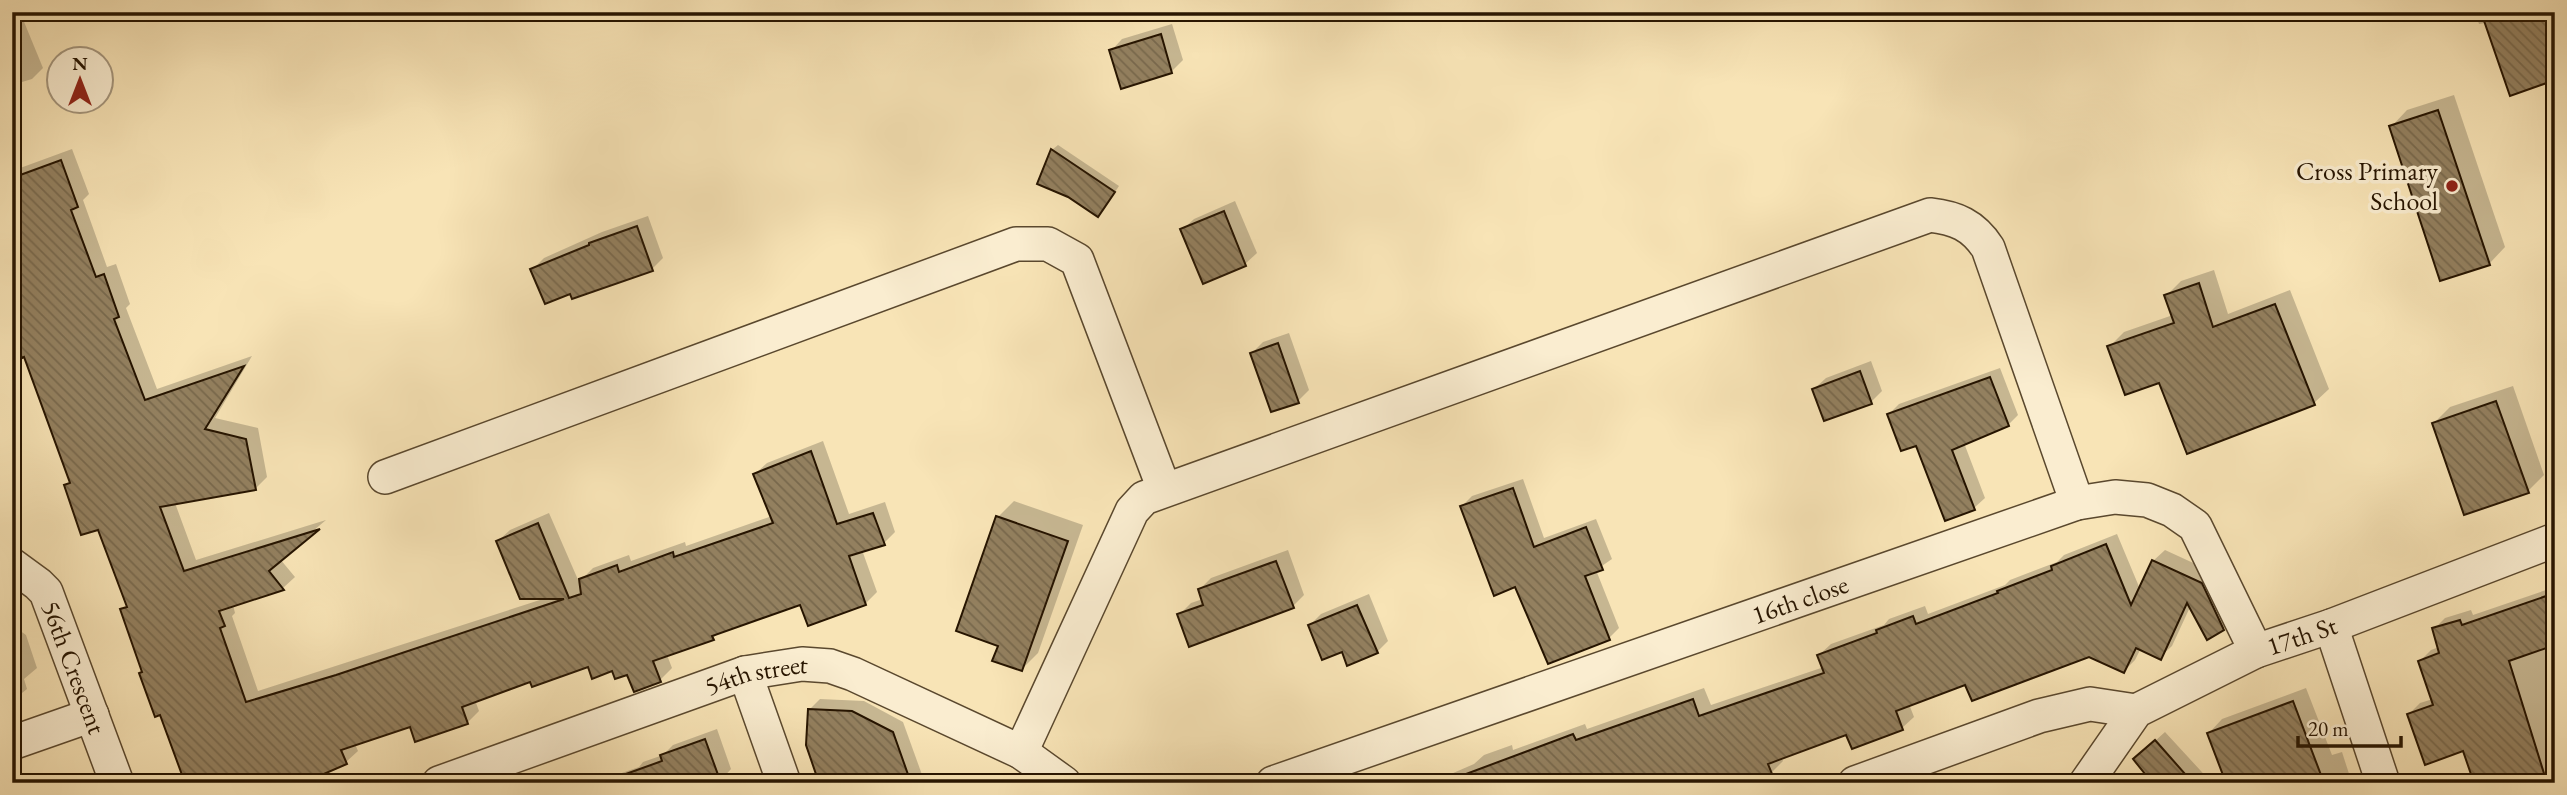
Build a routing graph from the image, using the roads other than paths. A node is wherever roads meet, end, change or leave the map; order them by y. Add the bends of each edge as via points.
1 (386, 477) dead end
2 (1164, 489) junction
3 (2077, 503) junction
4 (2555, 540) edge
5 (12, 565) edge
6 (2331, 625) junction
7 (2256, 651) junction
8 (745, 673) junction
9 (2136, 711) junction
10 (92, 715) junction
11 (12, 743) edge
12 (1021, 752) junction
13 (117, 783) edge
14 (439, 783) edge
15 (784, 783) edge
16 (1065, 783) edge
17 (1273, 783) edge
18 (1855, 783) edge
19 (2086, 783) edge
20 (2383, 783) edge

1 - 2 street via 1016,244 1048,244 1077,260
2 - 3 street via 1930,215 1969,226 1988,248
2 - 12 street via 1144,498 1132,512
3 - 7 street, 16th close via 2115,497 2147,500 2195,526
3 - 17 street, 16th close
4 - 6 street, 17th St
5 - 10 street, 56th Crescent via 46,592
6 - 7 street, 17th St
6 - 20 street
7 - 9 street, 17th St
8 - 12 street, 54th street via 802,664 830,666
8 - 14 street, 54th street
8 - 15 street
9 - 18 street via 2091,704 2039,716
9 - 19 street, 17th St
10 - 11 street
10 - 13 street, 56th Crescent
12 - 16 street, 54th street

